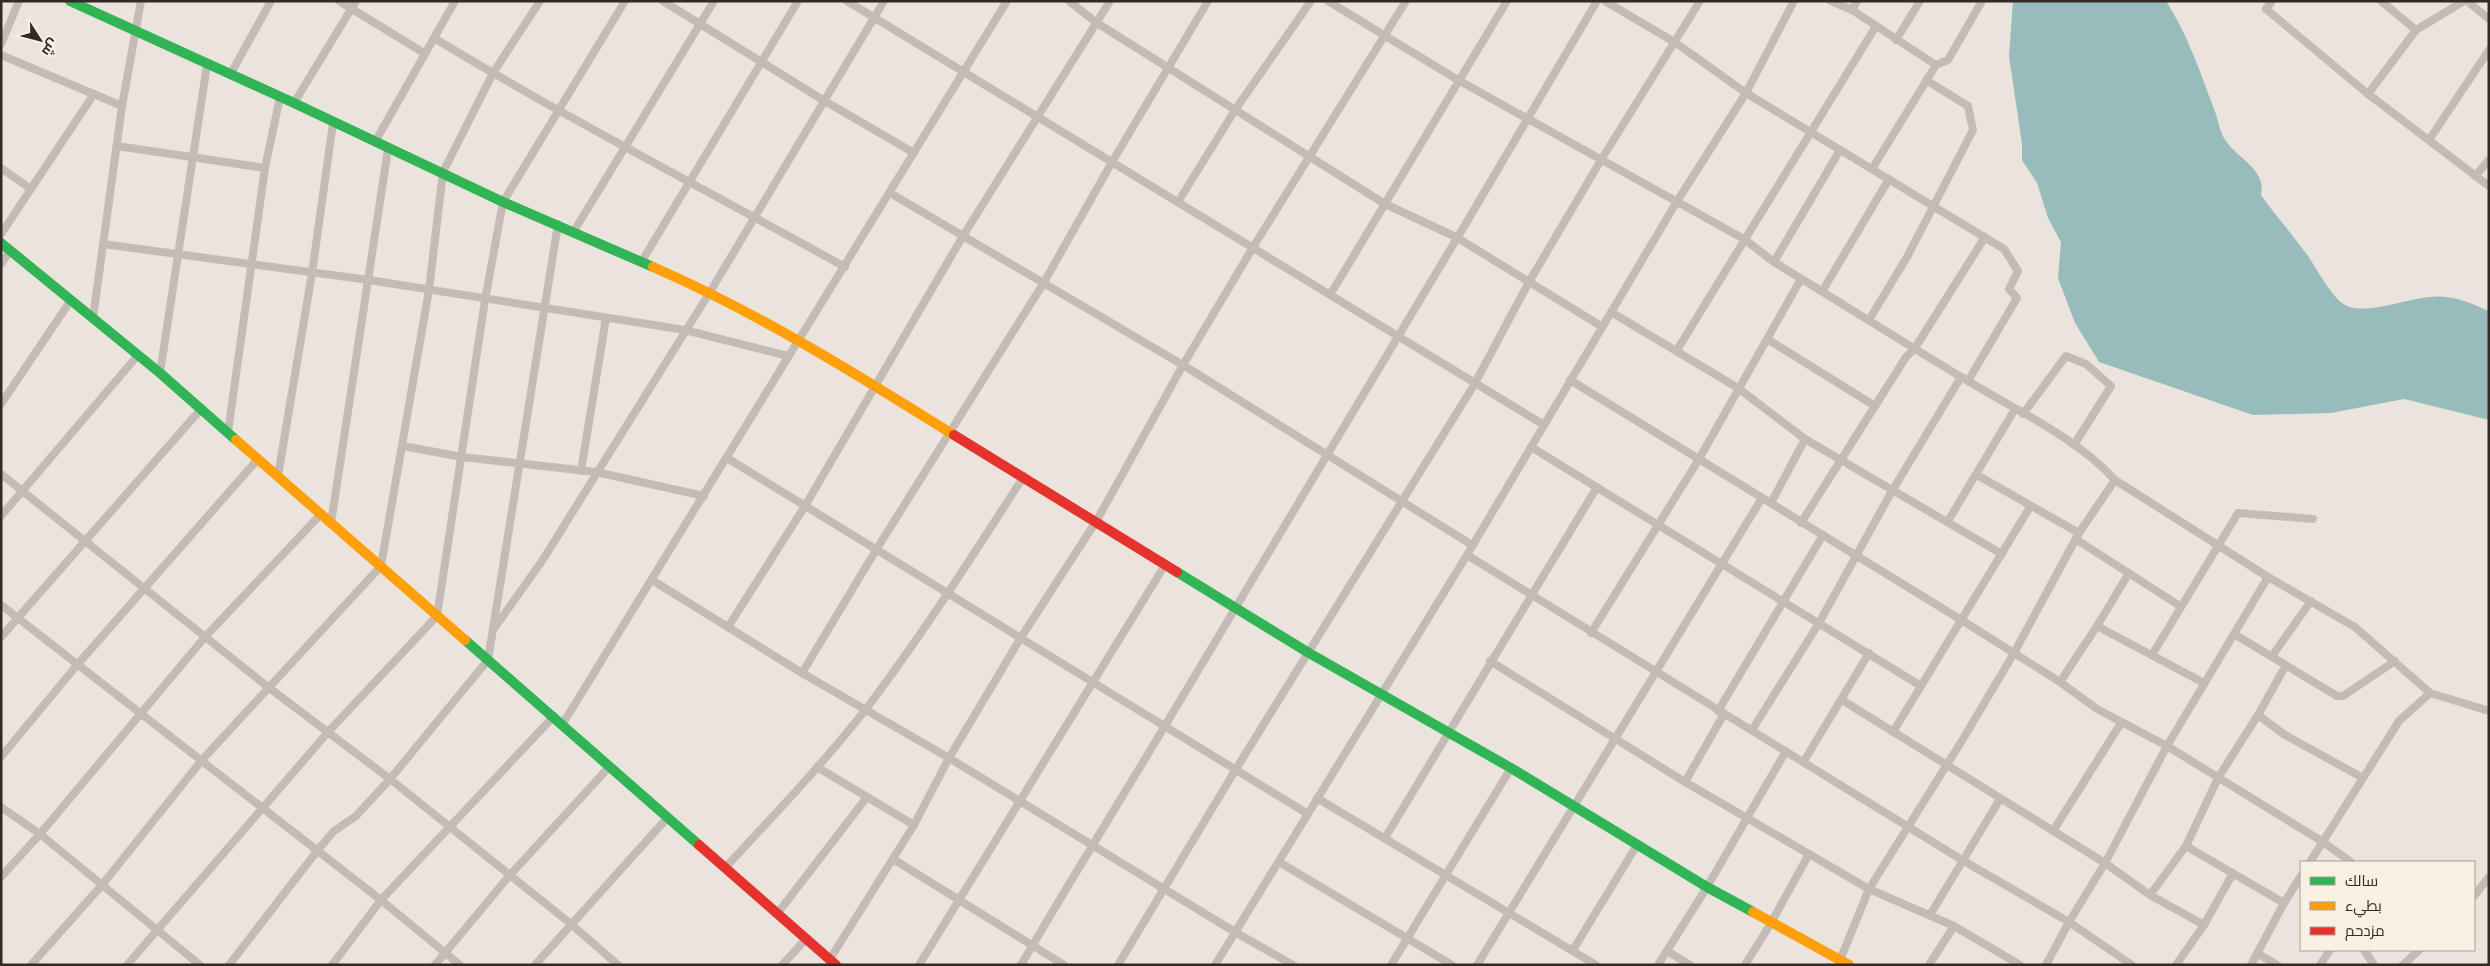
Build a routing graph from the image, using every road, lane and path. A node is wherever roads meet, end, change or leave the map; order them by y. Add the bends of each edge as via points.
1 (19, 1) edge
2 (70, 1) edge
3 (141, 1) edge
4 (271, 1) edge
5 (339, 1) edge
6 (356, 1) edge
7 (456, 1) edge
8 (540, 1) edge
9 (625, 1) edge
10 (663, 1) edge
11 (714, 1) edge
12 (798, 1) edge
13 (847, 1) edge
14 (884, 1) edge
15 (1007, 1) edge
16 (1069, 1) edge
17 (1110, 1) edge
18 (1208, 1) edge
19 (1311, 1) edge
20 (1328, 1) edge
21 (1406, 1) edge
22 (1507, 1) edge
23 (1597, 1) edge
24 (1605, 1) edge
25 (1700, 1) edge
26 (1794, 1) edge
27 (1831, 1) edge
28 (1857, 1) edge
29 (1920, 1) edge
30 (1982, 1) edge
31 (2272, 1) edge
32 (2381, 1) edge
33 (2465, 1) edge
34 (352, 9) junction
35 (1852, 10) junction
36 (874, 18) junction
37 (2489, 19) edge
38 (1097, 23) junction
39 (700, 24) junction
40 (1876, 26) junction
41 (2416, 30) junction
42 (137, 33) junction
43 (1385, 37) junction
44 (434, 38) junction
45 (1896, 40) junction
46 (1676, 43) junction
47 (1, 44) edge
48 (2489, 50) edge
49 (424, 53) junction
50 (1, 54) edge
51 (761, 62) junction
52 (207, 65) junction
53 (1936, 66) junction
54 (1168, 68) junction
55 (962, 72) junction
56 (493, 73) junction
57 (230, 75) junction
58 (1458, 80) junction
59 (1926, 80) junction
60 (1746, 93) junction
61 (94, 94) junction
62 (2368, 94) junction
63 (280, 97) junction
64 (823, 100) junction
65 (294, 103) junction
66 (122, 106) junction
67 (1235, 110) junction
68 (557, 111) junction
69 (1038, 117) junction
70 (1529, 117) junction
71 (333, 123) junction
72 (1810, 133) junction
73 (2429, 140) junction
74 (375, 142) junction
75 (624, 145) junction
76 (117, 146) junction
77 (388, 149) junction
78 (1840, 150) junction
79 (914, 153) junction
80 (1310, 157) junction
81 (192, 158) junction
82 (1601, 160) junction
83 (2489, 160) edge
84 (1112, 162) junction
85 (1, 168) edge
86 (265, 168) junction
87 (1872, 169) junction
88 (443, 172) junction
89 (2475, 176) junction
90 (1889, 179) junction
91 (688, 180) junction
92 (2489, 186) edge
93 (31, 189) junction
94 (890, 193) junction
95 (503, 202) junction
96 (1178, 202) junction
97 (1676, 203) junction
98 (1385, 204) junction
99 (1935, 206) junction
100 (753, 216) junction
101 (558, 224) junction
102 (574, 231) junction
103 (1, 234) edge
104 (964, 236) junction
105 (1456, 237) junction
106 (1985, 237) junction
107 (1744, 239) junction
108 (1, 243) edge
109 (103, 244) junction
110 (1252, 249) junction
111 (10, 251) junction
112 (177, 255) junction
113 (642, 261) junction
114 (1774, 262) junction
115 (1, 264) edge
116 (250, 266) junction
117 (845, 267) junction
118 (312, 273) junction
119 (1801, 279) junction
120 (369, 280) junction
121 (1529, 282) junction
122 (1044, 284) junction
123 (428, 290) junction
124 (1822, 290) junction
125 (710, 292) junction
126 (1330, 295) junction
127 (70, 300) junction
128 (485, 300) junction
129 (545, 308) junction
130 (1611, 312) junction
131 (93, 318) junction
132 (606, 318) junction
133 (1869, 320) junction
134 (1601, 326) junction
135 (685, 330) junction
136 (1399, 338) junction
137 (1767, 339) junction
138 (800, 340) junction
139 (1915, 348) junction
140 (1677, 350) junction
141 (138, 355) junction
142 (788, 356) junction
143 (1183, 365) junction
144 (160, 373) junction
145 (1964, 379) junction
146 (1570, 380) junction
147 (875, 384) junction
148 (1474, 385) junction
149 (1738, 388) junction
150 (1, 404) edge
151 (1875, 406) junction
152 (2015, 408) junction
153 (201, 409) junction
154 (2023, 414) junction
155 (1544, 425) junction
156 (951, 431) junction
157 (228, 432) junction
158 (1805, 439) junction
159 (2074, 445) junction
160 (403, 446) junction
161 (1531, 447) junction
162 (1327, 455) junction
163 (462, 457) junction
164 (727, 458) junction
165 (258, 459) junction
166 (1699, 459) junction
167 (1840, 460) junction
168 (520, 462) junction
169 (581, 471) junction
170 (596, 472) junction
171 (1, 474) edge
172 (1977, 475) junction
173 (278, 476) junction
174 (1024, 476) junction
175 (2115, 480) junction
176 (1597, 487) junction
177 (22, 491) junction
178 (1892, 491) junction
179 (704, 496) junction
180 (1762, 498) junction
181 (1402, 503) junction
182 (1771, 504) junction
183 (805, 506) junction
184 (2030, 507) junction
185 (320, 514) junction
186 (1, 516) edge
187 (2314, 519) dead end
188 (1097, 520) junction
189 (1948, 521) junction
190 (1801, 522) junction
191 (331, 523) junction
192 (1659, 524) junction
193 (1823, 535) junction
194 (2078, 537) junction
195 (84, 542) junction
196 (2218, 545) junction
197 (1472, 546) junction
198 (876, 550) junction
199 (2002, 554) junction
200 (1467, 555) junction
201 (1856, 555) junction
202 (1721, 564) junction
203 (1165, 565) junction
204 (381, 566) junction
205 (2128, 573) junction
206 (2268, 577) junction
207 (652, 580) junction
208 (145, 590) junction
209 (949, 594) junction
210 (1532, 595) junction
211 (1784, 601) junction
212 (2311, 601) junction
213 (1, 605) edge
214 (2180, 606) junction
215 (1236, 607) junction
216 (437, 616) junction
217 (17, 617) junction
218 (1963, 621) junction
219 (1819, 623) junction
220 (2097, 626) junction
221 (728, 627) junction
222 (493, 631) junction
223 (1591, 633) junction
224 (2234, 634) junction
225 (1, 637) edge
226 (204, 637) junction
227 (1020, 639) junction
228 (1309, 653) junction
229 (1869, 653) junction
230 (2014, 653) junction
231 (2152, 654) junction
232 (2272, 656) junction
233 (488, 660) junction
234 (1490, 661) junction
235 (2394, 661) junction
236 (77, 665) junction
237 (2286, 665) junction
238 (1655, 672) junction
239 (802, 673) junction
240 (1092, 682) junction
241 (2060, 682) junction
242 (2204, 683) junction
243 (1921, 686) junction
244 (268, 687) junction
245 (2430, 693) junction
246 (1381, 694) junction
247 (1842, 700) junction
248 (866, 708) junction
249 (2489, 711) edge
250 (140, 712) junction
251 (1721, 712) junction
252 (2258, 715) junction
253 (554, 716) junction
254 (2120, 723) junction
255 (562, 725) junction
256 (1165, 726) junction
257 (1752, 730) junction
258 (329, 731) junction
259 (1448, 732) junction
260 (1894, 732) junction
261 (1616, 739) junction
262 (2167, 746) junction
263 (1786, 751) junction
264 (1, 757) edge
265 (949, 758) junction
266 (202, 760) junction
267 (1804, 761) junction
268 (610, 766) junction
269 (1946, 766) junction
270 (817, 767) junction
271 (1511, 768) junction
272 (1236, 769) junction
273 (2218, 778) junction
274 (2363, 778) junction
275 (390, 779) junction
276 (1685, 782) junction
277 (867, 797) junction
278 (1317, 798) junction
279 (2000, 799) junction
280 (1019, 802) junction
281 (1, 807) edge
282 (1574, 807) junction
283 (264, 808) junction
284 (1308, 814) junction
285 (668, 817) junction
286 (1747, 818) junction
287 (914, 825) junction
288 (1909, 826) junction
289 (450, 827) junction
290 (2053, 832) junction
291 (40, 834) junction
292 (1385, 838) junction
293 (2323, 842) junction
294 (1090, 846) junction
295 (1637, 846) junction
296 (2186, 846) junction
297 (317, 851) junction
298 (1809, 854) junction
299 (893, 859) junction
300 (1962, 860) junction
301 (2311, 861) edge
302 (2350, 861) edge
303 (1279, 862) junction
304 (2105, 863) junction
305 (725, 868) junction
306 (1445, 873) junction
307 (2232, 875) junction
308 (1, 876) edge
309 (509, 876) junction
310 (2489, 877) edge
311 (2300, 878) edge
312 (102, 885) junction
313 (1707, 887) junction
314 (1869, 889) junction
315 (1164, 890) junction
316 (2150, 895) junction
317 (2475, 895) edge
318 (381, 900) junction
319 (959, 900) junction
320 (2284, 902) junction
321 (1509, 912) junction
322 (777, 914) junction
323 (1930, 915) junction
324 (2069, 922) junction
325 (1771, 923) junction
326 (571, 924) junction
327 (2204, 925) junction
328 (1954, 926) junction
329 (157, 930) junction
330 (1235, 932) junction
331 (1407, 937) junction
332 (806, 939) junction
333 (1032, 946) junction
334 (1573, 950) junction
335 (1667, 951) junction
336 (2329, 951) edge
337 (2365, 951) edge
338 (2418, 951) edge
339 (445, 952) junction
340 (2257, 953) junction
341 (833, 962) edge
342 (1842, 963) edge
343 (2016, 964) edge
344 (31, 965) edge
345 (127, 965) edge
346 (200, 965) edge
347 (229, 965) edge
348 (332, 965) edge
349 (435, 965) edge
350 (460, 965) edge
351 (535, 965) edge
352 (618, 965) edge
353 (782, 965) edge
354 (919, 965) edge
355 (1021, 965) edge
356 (1064, 965) edge
357 (1118, 965) edge
358 (1215, 965) edge
359 (1293, 965) edge
360 (1391, 965) edge
361 (1452, 965) edge
362 (1476, 965) edge
363 (1596, 965) edge
364 (1658, 965) edge
365 (1690, 965) edge
366 (1745, 965) edge
367 (1930, 965) edge
368 (2046, 965) edge
369 (2132, 965) edge
370 (2176, 965) edge
371 (2251, 965) edge
372 (2277, 965) edge
373 (2320, 965) edge
374 (2374, 965) edge
375 (2403, 965) edge

1 - 47 street
2 - 42 street
3 - 42 street
4 - 57 street
5 - 34 street
6 - 34 street
7 - 44 street
8 - 56 street
9 - 68 street
10 - 39 street
11 - 39 street
12 - 51 street
13 - 36 street
14 - 36 street
15 - 55 street
16 - 38 street
17 - 38 street
18 - 54 street
19 - 67 street
20 - 43 street
21 - 43 street
22 - 58 street
23 - 70 street
24 - 46 street
25 - 46 street
26 - 60 street
27 - 35 street
28 - 35 street
29 - 45 street
30 - 53 street via 1948,60
31 - 62 street via 2266,9
32 - 41 street
33 - 37 street
33 - 41 street
34 - 49 street
34 - 65 street
35 - 40 street
36 - 55 street
36 - 64 street
38 - 54 street
38 - 69 street
39 - 51 street
39 - 75 street
40 - 45 street
40 - 72 street
41 - 62 street
42 - 52 street
42 - 66 street
43 - 58 street
43 - 80 street
44 - 49 street
44 - 56 street
45 - 53 street
46 - 60 street
46 - 82 street
48 - 73 street
49 - 74 street
50 - 61 street
51 - 64 street
51 - 91 street
52 - 57 street
52 - 81 street
53 - 59 street
54 - 67 street
54 - 84 street
55 - 69 street
55 - 79 street
56 - 68 street
56 - 88 street
57 - 63 street
58 - 70 street
58 - 98 street
59 - 87 street
59 - 99 street via 1968,106 1973,130
60 - 72 street
60 - 97 street
61 - 66 street
61 - 93 street
62 - 73 street
63 - 65 street
63 - 86 street
64 - 79 street
64 - 100 street
65 - 71 street
66 - 76 street
67 - 80 street
67 - 96 street
68 - 75 street
68 - 95 street
69 - 84 street
69 - 104 street
70 - 82 street
70 - 105 street
71 - 74 street
71 - 118 street
72 - 78 street
72 - 107 street
73 - 89 street
74 - 77 street
75 - 91 street
75 - 102 street
76 - 81 street
76 - 109 street
77 - 88 street
77 - 120 street
78 - 87 street
78 - 114 street
79 - 94 street
80 - 98 street
80 - 110 street
81 - 86 street
81 - 112 street
82 - 97 street
82 - 121 street
83 - 89 street
84 - 96 street
84 - 122 street
85 - 93 street
86 - 116 street
87 - 90 street
88 - 95 street
88 - 123 street
89 - 92 street
90 - 99 street
90 - 124 street
91 - 100 street
91 - 113 street
93 - 103 street
94 - 104 street
94 - 117 street
95 - 101 street
95 - 128 street
96 - 110 street
97 - 107 street
97 - 130 street
98 - 105 street
98 - 126 street
99 - 106 street
99 - 133 street
100 - 117 street
100 - 125 street
101 - 102 street
101 - 129 street
102 - 113 street
104 - 122 street
104 - 147 street
105 - 121 street
105 - 136 street
106 - 139 street
106 - 145 street via 2004,249 2018,271 2010,288 2017,298
107 - 114 street
107 - 140 street
108 - 111 street
109 - 112 street
109 - 131 street
110 - 126 street
110 - 143 street
111 - 115 street
111 - 127 street
112 - 116 street
112 - 144 street
113 - 125 street
114 - 119 street
116 - 118 street
116 - 157 street
117 - 138 street
118 - 120 street
118 - 173 street
119 - 124 street
119 - 137 street
120 - 123 street
120 - 191 street
121 - 134 street
121 - 148 street
122 - 143 street
122 - 156 street
123 - 128 street
123 - 160 street
124 - 133 street
125 - 135 street
125 - 138 street
126 - 136 street
127 - 131 street
127 - 150 street
128 - 129 street
128 - 163 street
129 - 132 street
129 - 168 street
130 - 134 street
130 - 140 street
131 - 141 street
132 - 135 street
132 - 169 street
133 - 139 street
134 - 146 street
135 - 142 street
135 - 170 street
136 - 148 street
136 - 162 street
137 - 149 street
137 - 151 street
138 - 142 street
138 - 147 street
139 - 145 street
139 - 151 street
140 - 149 street
141 - 144 street
141 - 177 street
142 - 164 street
143 - 162 street
143 - 188 street
144 - 153 street
145 - 152 street
145 - 178 street
146 - 155 street
146 - 166 street
147 - 156 street
147 - 183 street
148 - 155 street
148 - 181 street
149 - 158 street
149 - 166 street
151 - 167 street
152 - 154 street
152 - 172 street
153 - 157 street
153 - 195 street
154 - 159 street
154 - 159 street via 2066,356 2086,364 2111,386
155 - 161 street
156 - 174 street
156 - 198 street
157 - 165 street
158 - 167 street
158 - 182 street
159 - 175 street
160 - 163 street
160 - 204 street
161 - 176 street
161 - 197 street
162 - 181 street
162 - 215 street
163 - 168 street
163 - 216 street
164 - 179 street
164 - 183 street
165 - 173 street
165 - 208 street
166 - 180 street
166 - 192 street
167 - 178 street
167 - 190 street
168 - 169 street
168 - 222 street
169 - 170 street
170 - 179 street
170 - 222 street via 523,590
171 - 177 street
172 - 184 street
172 - 189 street
173 - 185 street
174 - 188 street
174 - 209 street
175 - 194 street
175 - 196 street
176 - 192 street
176 - 210 street
177 - 186 street
177 - 195 street
178 - 189 street
178 - 201 street
179 - 207 street
180 - 182 street
180 - 202 street
181 - 197 street
181 - 228 street
182 - 190 street
183 - 198 street
183 - 221 street
184 - 194 street
184 - 199 street
185 - 191 street
185 - 226 street
187 - 196 street via 2238,513
188 - 203 street
188 - 227 street
189 - 199 street
190 - 193 street
191 - 204 street
192 - 202 street
192 - 223 street
193 - 201 street
193 - 211 street
194 - 205 street
194 - 230 street
195 - 208 street
195 - 217 street
196 - 206 street
196 - 214 street
197 - 200 street
198 - 209 street
198 - 239 street
199 - 218 street
200 - 210 street
200 - 246 street
201 - 218 street
201 - 219 street
202 - 211 street
202 - 238 street
203 - 215 street
203 - 240 street
204 - 216 street
204 - 244 street
205 - 214 street
205 - 220 street
206 - 212 street
206 - 224 street
207 - 221 street
207 - 255 street
208 - 226 street
208 - 236 street
209 - 227 street
209 - 248 street
210 - 223 street
210 - 234 street
211 - 219 street
211 - 251 street
212 - 232 street
212 - 235 street via 2355,627
213 - 217 street
214 - 231 street
215 - 228 street
215 - 256 street
216 - 233 street
216 - 258 street
217 - 225 street
217 - 236 street
218 - 230 street
218 - 243 street
219 - 229 street
219 - 257 street
220 - 231 street
220 - 241 street
221 - 239 street
222 - 233 street
223 - 238 street
224 - 232 street
224 - 242 street
226 - 244 street
226 - 250 street
227 - 240 street
227 - 265 street
228 - 246 street
228 - 272 street
229 - 243 street
229 - 247 street
230 - 241 street
230 - 269 street
231 - 242 street
232 - 237 street
233 - 253 street
233 - 275 street
234 - 259 street
234 - 261 street
235 - 237 street via 2343,696 2337,696
235 - 245 street
236 - 250 street
236 - 264 street
237 - 252 street
238 - 251 street
238 - 261 street
239 - 248 street
240 - 256 street
240 - 280 street
241 - 254 street
242 - 262 street
243 - 260 street
244 - 258 street
244 - 266 street
245 - 249 street
245 - 274 street via 2399,721
246 - 259 street
246 - 278 street
247 - 260 street
247 - 267 street
248 - 265 street
248 - 270 street
250 - 266 street
250 - 291 street
251 - 257 street
251 - 276 street
252 - 273 street
252 - 274 street via 2284,735
253 - 255 street
253 - 289 street
254 - 262 street via 2134,727
254 - 290 street
255 - 268 street
256 - 272 street
256 - 294 street
257 - 263 street
258 - 275 street
258 - 283 street
259 - 271 street
259 - 292 street
260 - 269 street
261 - 276 street
261 - 282 street
262 - 273 street
262 - 304 street
263 - 267 street
263 - 286 street
265 - 280 street
265 - 287 street
266 - 283 street
266 - 312 street
267 - 288 street
268 - 285 street
268 - 309 street
269 - 279 street
269 - 288 street
270 - 277 street
270 - 305 street
271 - 282 street
271 - 306 street
272 - 284 street
272 - 315 street
273 - 293 street
273 - 296 street
274 - 293 street
275 - 289 street
275 - 297 street
276 - 286 street
277 - 287 street
277 - 322 street
278 - 284 street
278 - 292 street
279 - 290 street
279 - 300 street
280 - 294 street
280 - 319 street
281 - 291 street
282 - 295 street
282 - 321 street
283 - 297 street
283 - 329 street
284 - 303 street
285 - 305 street
285 - 326 street
286 - 298 street
286 - 313 street
287 - 299 street
288 - 300 street
288 - 314 street
289 - 309 street
289 - 318 street
290 - 304 street
291 - 308 street
291 - 312 street
292 - 306 street
293 - 301 street
293 - 302 street
294 - 315 street
294 - 333 street
295 - 313 street
295 - 334 street
296 - 307 street
296 - 316 street
297 - 318 street
297 - 347 street
298 - 314 street
298 - 325 street
299 - 319 street
299 - 341 street
300 - 323 street
300 - 324 street
303 - 330 street
303 - 331 street
304 - 316 street
304 - 324 street
305 - 322 street
306 - 321 street
306 - 331 street
307 - 320 street
307 - 327 street
309 - 326 street
309 - 339 street
310 - 317 street
311 - 320 street
312 - 329 street
312 - 344 street
313 - 325 street
313 - 335 street
314 - 323 street
314 - 342 street
315 - 330 street
315 - 357 street
316 - 327 street
318 - 339 street
318 - 348 street
319 - 333 street
319 - 354 street
320 - 340 street
321 - 334 street
321 - 362 street
322 - 332 street
323 - 328 street
324 - 368 street
324 - 369 street
325 - 342 street
325 - 366 street
326 - 351 street
326 - 352 street
327 - 370 street
328 - 343 street
328 - 367 street
329 - 345 street
329 - 346 street
330 - 358 street
330 - 359 street
331 - 360 street
331 - 361 street
332 - 341 street
332 - 353 street
333 - 355 street
333 - 356 street
334 - 363 street
335 - 364 street
335 - 365 street
336 - 373 street
337 - 374 street
338 - 375 street
339 - 349 street
339 - 350 street
340 - 371 street
340 - 372 street

